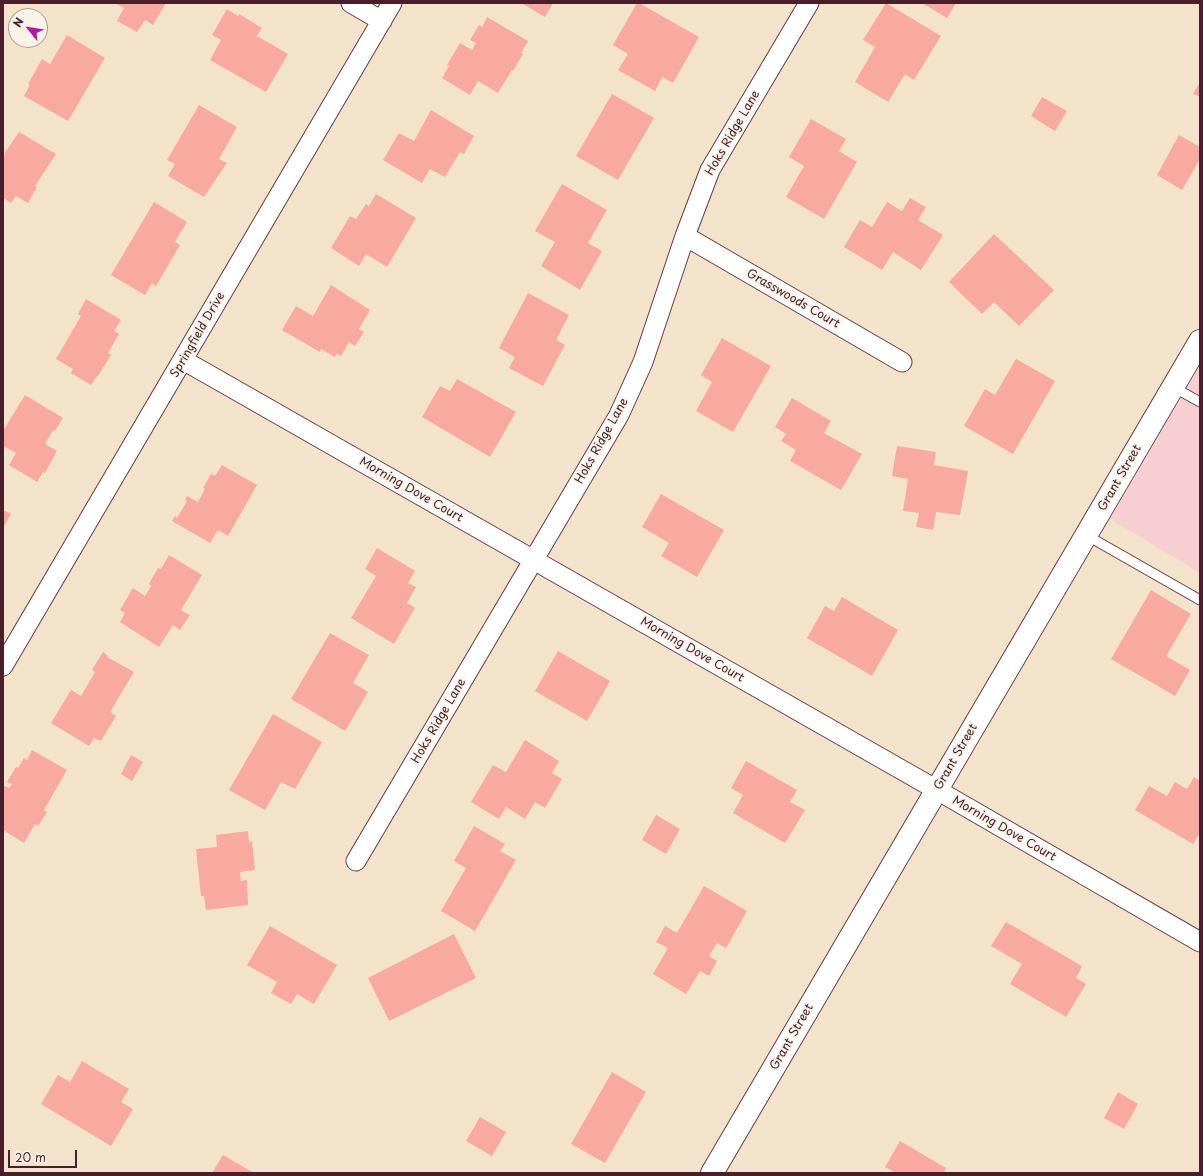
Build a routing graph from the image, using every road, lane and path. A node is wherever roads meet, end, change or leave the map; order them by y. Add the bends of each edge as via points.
1 (351, 3) edge
2 (392, 3) edge
3 (809, 3) edge
4 (382, 21) junction
5 (685, 236) junction
6 (1200, 341) edge
7 (183, 360) junction
8 (902, 362) dead end
9 (1173, 387) junction
10 (1200, 402) edge
11 (1086, 535) junction
12 (533, 559) junction
13 (1200, 600) edge
14 (3, 666) edge
15 (937, 790) junction
16 (356, 861) dead end
17 (1200, 942) edge
18 (712, 1173) edge

1 - 4 street
2 - 4 street, Springfield Drive
3 - 5 street, Hoks Ridge Lane via 710,170
4 - 7 street, Springfield Drive
5 - 8 street, Grasswoods Court
5 - 12 street, Hoks Ridge Lane via 643,362 619,415
6 - 9 street, Grant Street
7 - 12 street, Morning Dove Court
7 - 14 street, Springfield Drive
9 - 10 lane
9 - 11 street, Grant Street
11 - 13 lane
11 - 15 street, Grant Street
12 - 15 street, Morning Dove Court
12 - 16 street, Hoks Ridge Lane
15 - 17 street, Morning Dove Court
15 - 18 street, Grant Street

